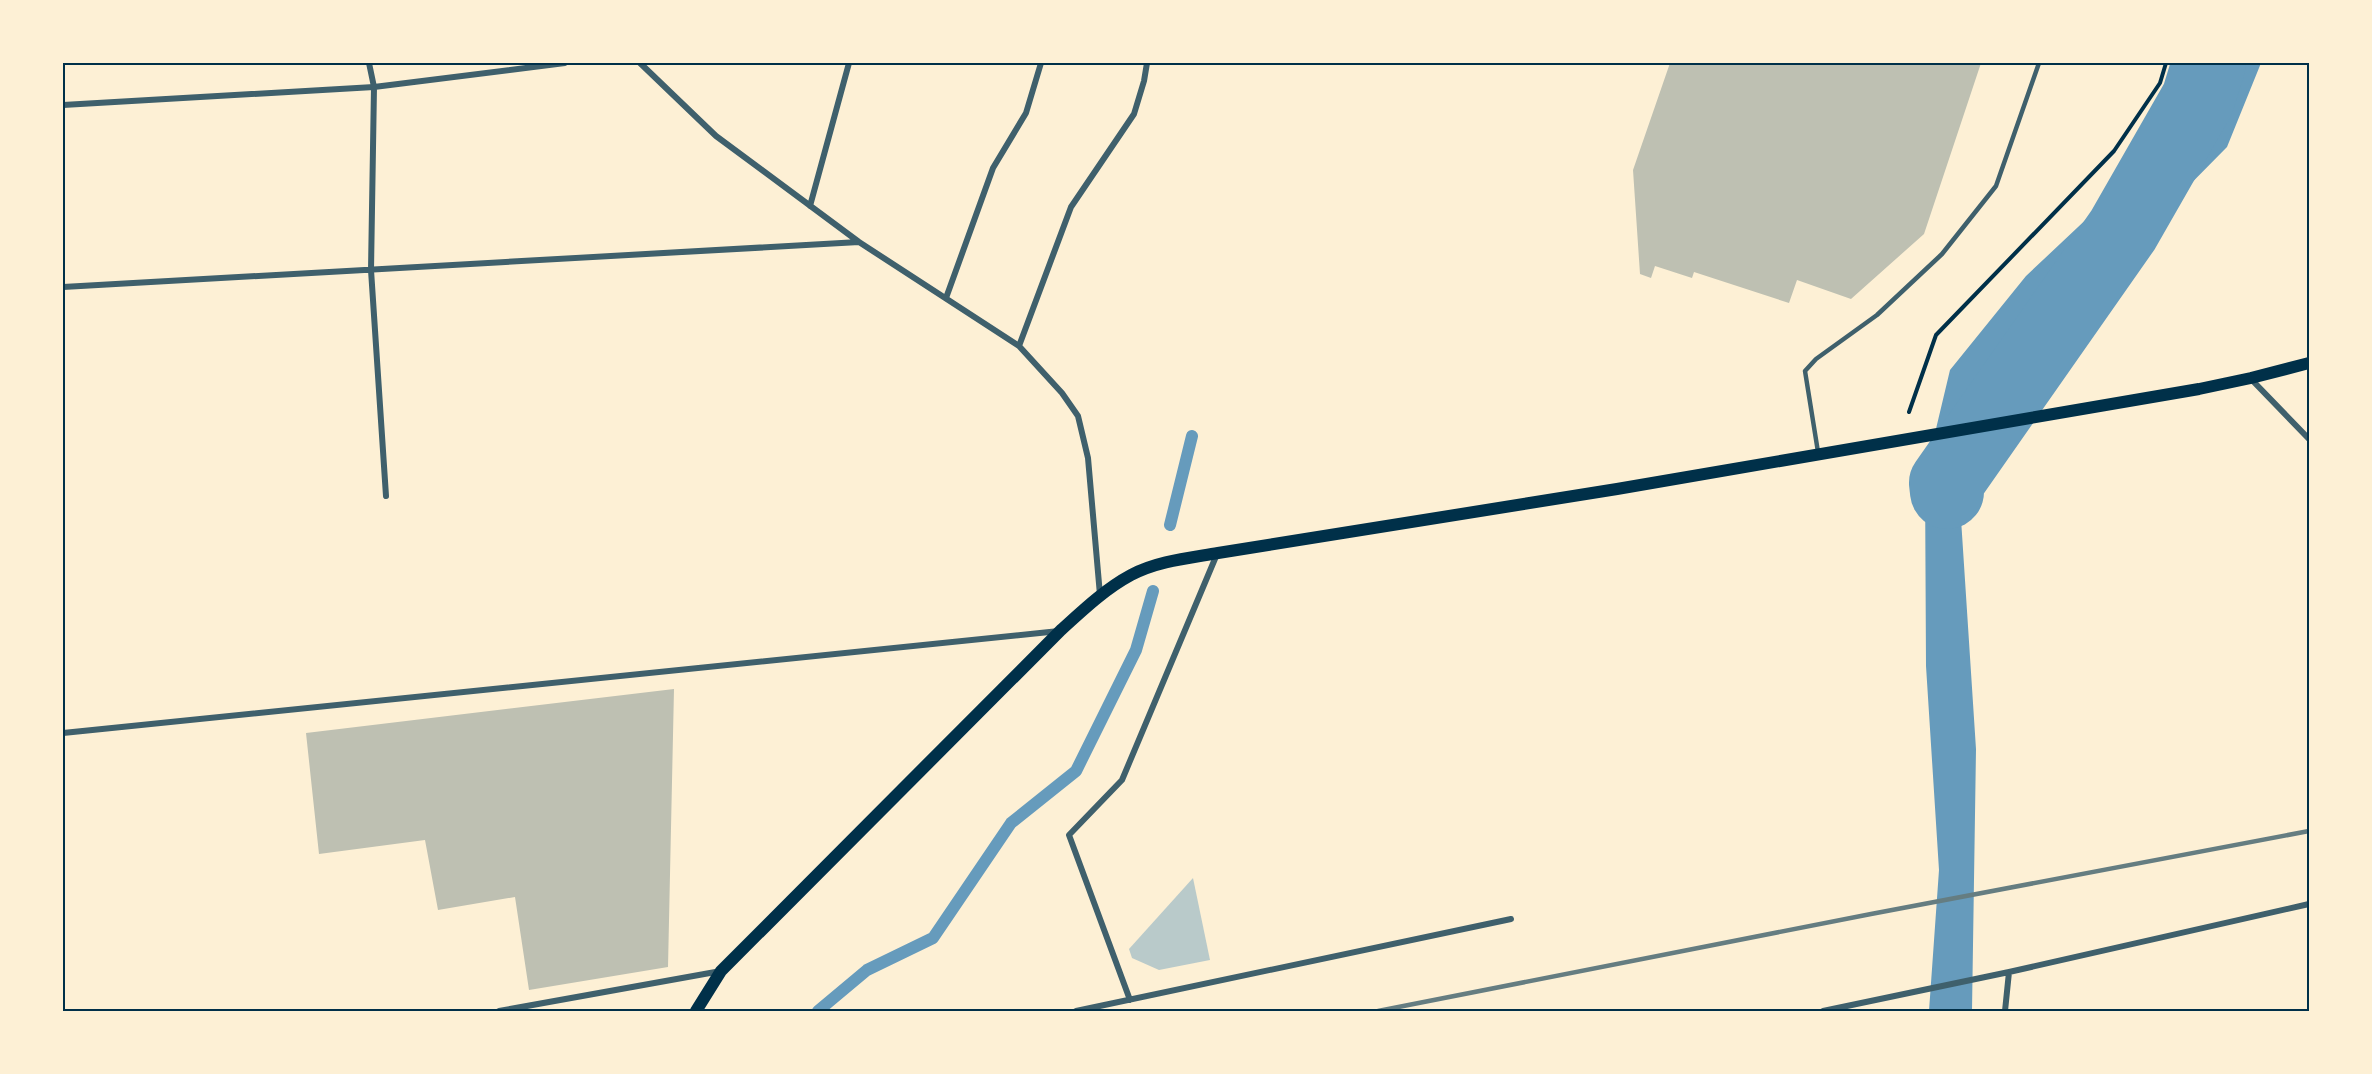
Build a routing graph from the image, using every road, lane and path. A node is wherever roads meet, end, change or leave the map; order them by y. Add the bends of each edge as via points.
1 (369, 63) edge
2 (565, 63) edge
3 (640, 63) edge
4 (849, 63) edge
5 (1041, 63) edge
6 (1147, 63) edge
7 (2039, 63) edge
8 (2166, 63) edge
9 (374, 87) junction
10 (63, 105) edge
11 (810, 206) junction
12 (859, 242) junction
13 (372, 270) junction
14 (63, 287) edge
15 (946, 298) junction
16 (1019, 346) junction
17 (2309, 363) edge
18 (2250, 378) junction
19 (2309, 438) edge
20 (1899, 441) junction
21 (1818, 454) junction
22 (386, 496) dead end
23 (1218, 553) junction
24 (1100, 596) junction
25 (1061, 630) junction
26 (63, 733) edge
27 (2309, 904) edge
28 (1511, 919) dead end
29 (722, 971) junction
30 (2009, 972) junction
31 (1130, 1000) junction
32 (499, 1011) edge
33 (696, 1011) edge
34 (1076, 1011) edge
35 (1823, 1011) edge
36 (2005, 1011) edge

1 - 9 street
2 - 9 street
3 - 11 street via 716,136
4 - 11 street
5 - 15 street via 1026,113 993,168
6 - 16 street via 1134,114 1071,207
7 - 21 lane via 1996,186 1942,254 1877,315 1805,371
8 - 20 path via 2160,83 2114,151 1936,335
9 - 10 street
9 - 13 street
11 - 12 street
12 - 13 street
12 - 15 street
13 - 14 street
13 - 22 street
15 - 16 street
16 - 24 street via 1078,416 1088,458
17 - 18 main road
18 - 19 street
18 - 20 main road
20 - 21 main road
21 - 23 main road
23 - 24 main road via 1168,562 1132,574
23 - 31 street via 1122,780 1069,835
24 - 25 main road
25 - 26 street
25 - 29 main road
27 - 30 street
28 - 31 street
29 - 32 street
29 - 33 main road
30 - 35 street
30 - 36 street
31 - 34 street

